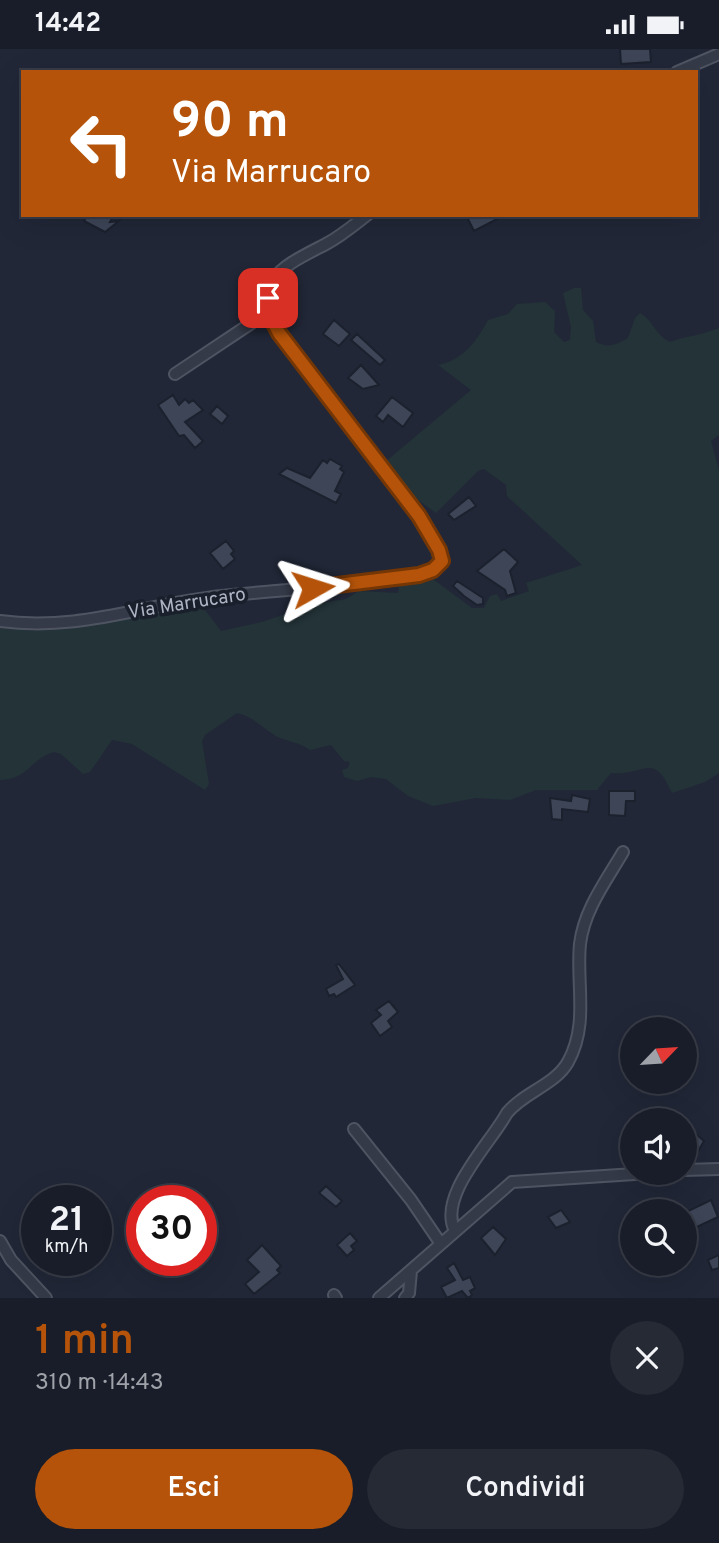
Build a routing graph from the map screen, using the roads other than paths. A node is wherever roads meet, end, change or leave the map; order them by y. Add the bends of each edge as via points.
1 (719, 54) edge
2 (682, 70) edge
3 (364, 217) edge
4 (268, 312) junction
5 (175, 374) dead end
6 (0, 621) edge
7 (622, 852) dead end
8 (354, 1129) dead end
9 (719, 1169) edge
10 (697, 1170) edge
11 (620, 1175) edge
12 (455, 1231) junction
13 (0, 1241) edge
14 (441, 1244) junction
15 (411, 1271) junction
16 (46, 1298) edge
17 (379, 1298) edge
18 (405, 1298) edge

1 - 2 street
3 - 4 street via 283,266 273,279
4 - 5 street
4 - 6 street, Via Marrucaro via 279,333 419,516 442,561 419,575 222,596 102,619 51,625
7 - 12 street via 586,920 580,943 583,1003 568,1063 507,1113 459,1186 450,1208
8 - 14 street
9 - 10 street
11 - 12 street via 512,1182
12 - 14 street
13 - 16 street via 10,1260
14 - 15 street
15 - 17 street
15 - 18 street

